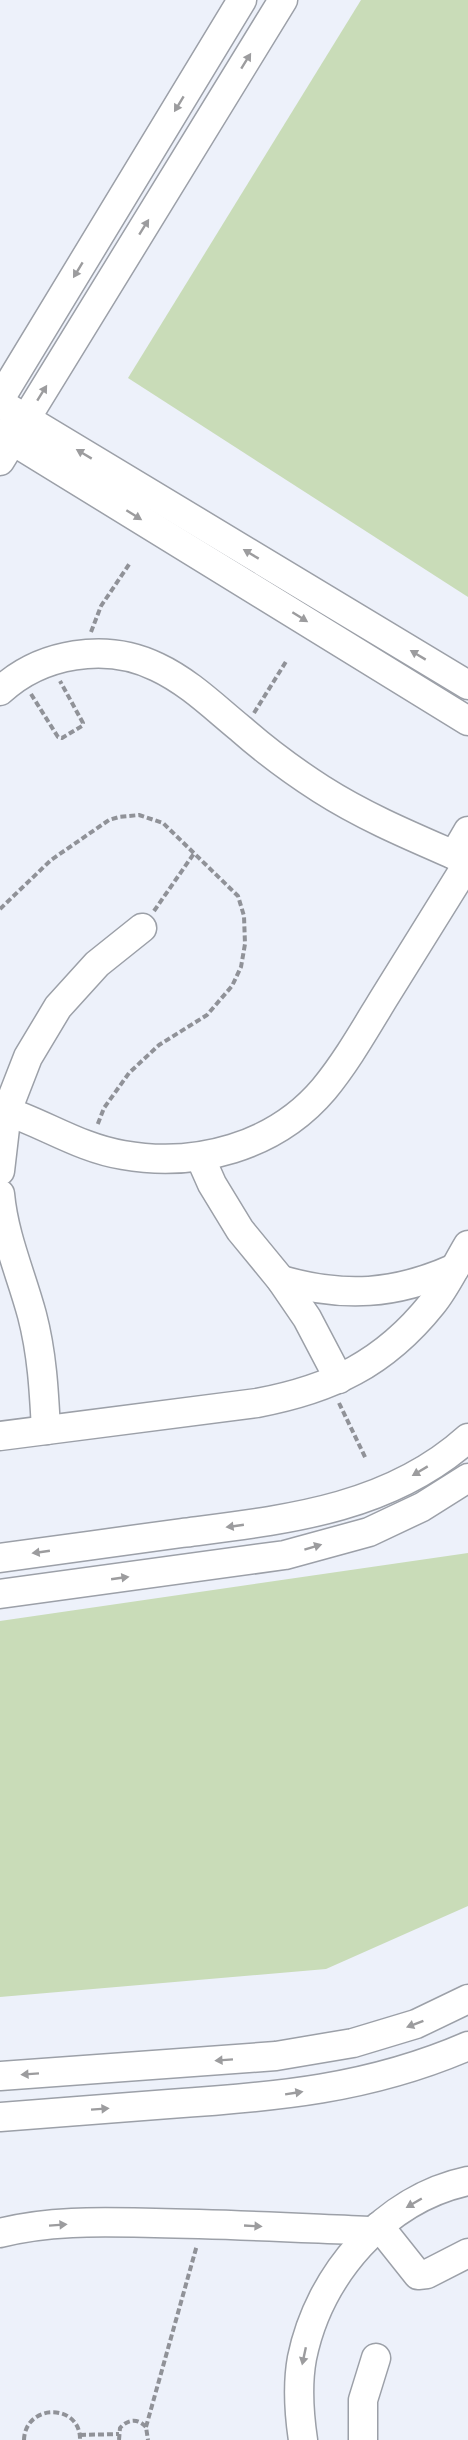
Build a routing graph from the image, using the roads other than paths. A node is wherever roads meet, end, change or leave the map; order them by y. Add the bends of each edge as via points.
1 (242, 0) edge
2 (283, 0) edge
3 (0, 401) edge
4 (10, 438) edge
5 (10, 683) edge
6 (468, 685) edge
7 (468, 721) edge
8 (465, 853) edge
9 (142, 928) road end
10 (3, 1110) edge
11 (200, 1157) junction
12 (0, 1172) edge
13 (0, 1194) edge
14 (461, 1256) edge
15 (281, 1280) junction
16 (334, 1381) junction
17 (46, 1431) junction
18 (0, 1436) edge
19 (468, 1438) edge
20 (468, 1479) edge
21 (0, 1558) edge
22 (0, 1594) edge
23 (468, 1999) edge
24 (468, 2046) edge
25 (0, 2076) edge
26 (0, 2117) edge
27 (468, 2181) edge
28 (376, 2229) junction
29 (0, 2233) edge
30 (468, 2253) edge
31 (376, 2358) dead end
32 (303, 2440) edge
33 (363, 2440) edge

1 -> 3 street
4 -> 2 street
3 - 4 street
6 -> 4 street
4 -> 7 street
5 - 8 street via 48,661 88,654 123,656 156,666 186,684 306,778 364,814
8 - 11 street via 337,1072 322,1091 267,1134
9 - 10 street via 97,964 58,1007
10 - 11 street via 119,1155 173,1160
10 - 12 street
11 - 15 street via 240,1230
13 - 17 street via 5,1231 39,1345
14 - 15 street via 407,1286 373,1291 331,1291
14 - 16 street via 434,1302 407,1334 375,1359
15 - 16 street via 319,1338
16 - 17 street via 298,1395 257,1403
17 - 18 street
19 -> 21 street via 419,1473 373,1495 325,1511
22 -> 20 street via 285,1556 369,1532
23 -> 25 street via 416,2024 342,2045 276,2056
26 -> 24 street via 277,2095 351,2084 427,2064
27 -> 28 street via 415,2201
29 -> 28 street via 96,2222
28 - 30 street via 418,2275
28 -> 32 street via 343,2264 317,2309 302,2359 299,2411
31 - 33 street via 363,2400

